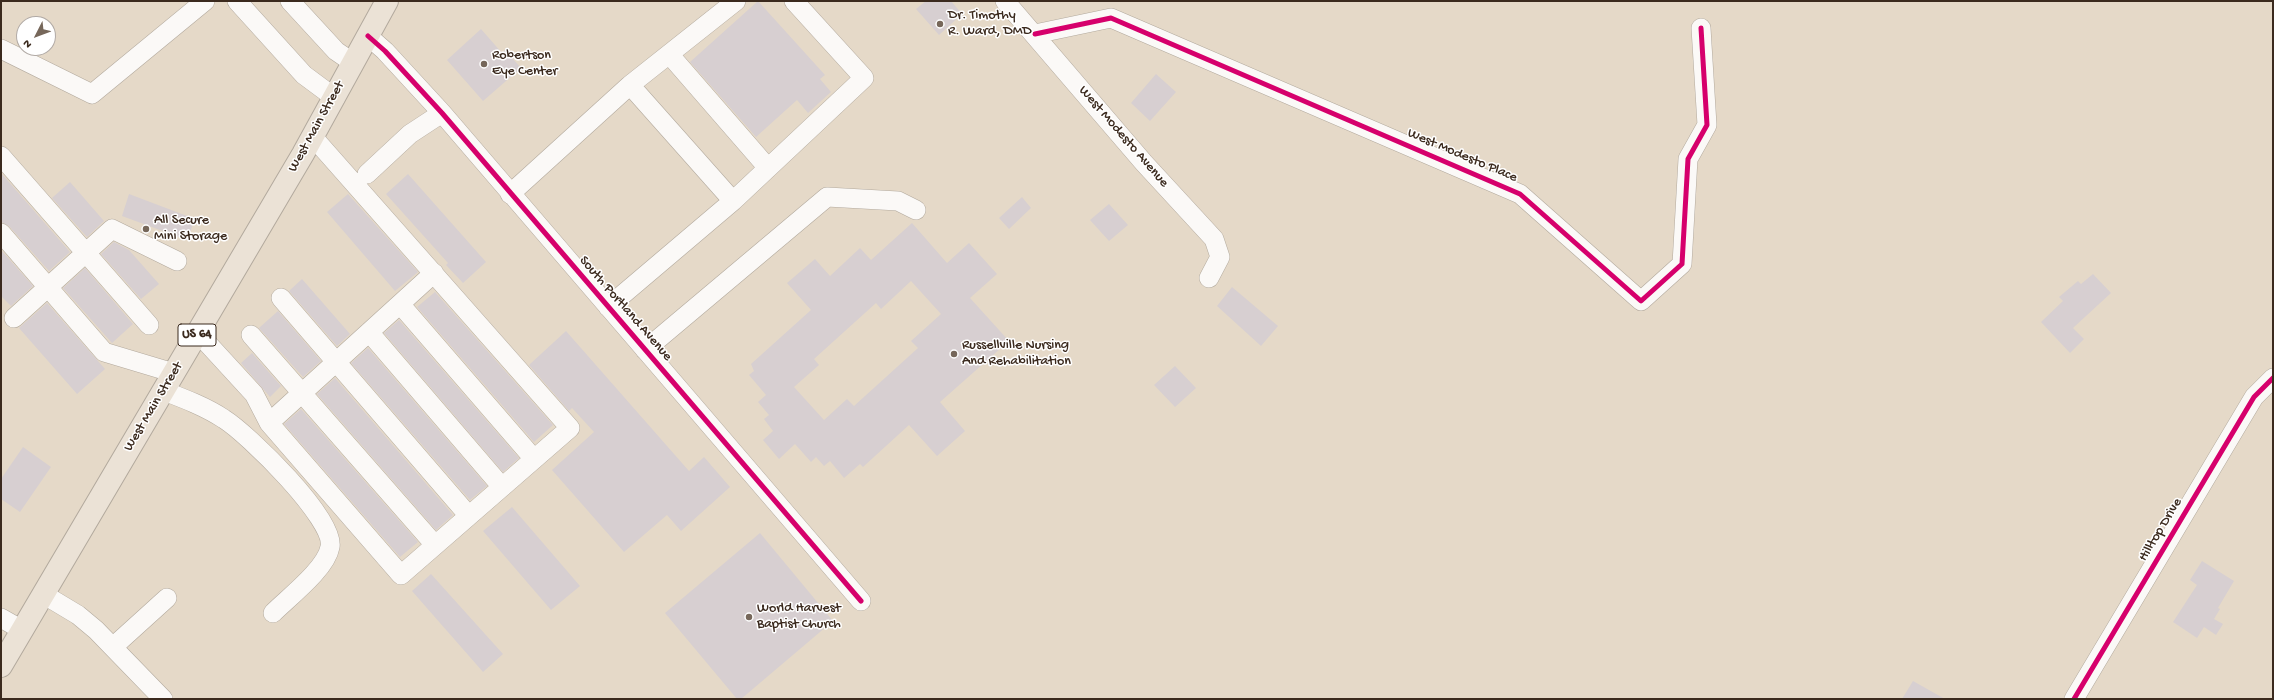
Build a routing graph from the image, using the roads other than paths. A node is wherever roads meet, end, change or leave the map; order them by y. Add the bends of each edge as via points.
1 (205, 1) edge
2 (237, 1) edge
3 (290, 1) edge
4 (387, 1) edge
5 (736, 1) edge
6 (794, 1) edge
7 (1005, 1) edge
8 (1700, 28) dead end
9 (1034, 34) junction
10 (368, 36) junction
11 (1, 49) edge
12 (669, 54) junction
13 (352, 62) junction
14 (630, 85) junction
15 (335, 98) junction
16 (442, 113) junction
17 (313, 137) junction
18 (1, 156) edge
19 (768, 168) junction
20 (367, 174) dead end
21 (510, 194) junction
22 (733, 201) junction
23 (916, 210) dead end
24 (1, 233) edge
25 (86, 253) junction
26 (177, 261) dead end
27 (434, 273) junction
28 (1209, 278) dead end
29 (48, 287) junction
30 (281, 298) dead end
31 (400, 304) junction
32 (608, 307) junction
33 (14, 318) dead end
34 (149, 325) dead end
35 (198, 332) junction
36 (369, 332) junction
37 (251, 335) dead end
38 (645, 350) junction
39 (336, 362) junction
40 (2273, 378) edge
41 (169, 382) junction
42 (302, 393) junction
43 (269, 423) junction
44 (534, 459) junction
45 (502, 487) junction
46 (469, 516) junction
47 (435, 545) junction
48 (43, 594) junction
49 (167, 598) dead end
50 (861, 601) dead end
51 (273, 613) dead end
52 (1, 618) edge
53 (22, 630) junction
54 (114, 646) junction
55 (1, 666) edge
56 (163, 699) edge
57 (2074, 699) edge

1 - 11 street via 92,94
2 - 15 street via 304,75
3 - 13 street via 336,51
4 - 10 main road, West Main Street / US 64
5 - 12 street
6 - 19 street via 864,78
7 - 9 street, West Modesto Avenue
8 - 9 street, West Modesto Place via 1707,125 1688,159 1682,264 1641,301 1520,194 1111,18
9 - 28 street, West Modesto Avenue via 1144,163 1214,239 1220,257
10 - 13 main road, West Main Street / US 64
10 - 16 street, South Portland Avenue
12 - 14 street
12 - 19 street
13 - 15 main road, West Main Street / US 64
14 - 21 street
14 - 22 street
15 - 17 main road, West Main Street / US 64
16 - 20 street via 410,134
16 - 21 street, South Portland Avenue
17 - 27 street
17 - 35 main road, West Main Street / US 64
18 - 25 street
19 - 22 street
21 - 32 street, South Portland Avenue
22 - 32 street
23 - 38 street via 898,201 827,197
24 - 29 street
25 - 26 street via 112,229
25 - 29 street
25 - 34 street
27 - 31 street
27 - 44 street via 570,428
29 - 33 street
29 - 41 street via 104,352
30 - 39 street
31 - 36 street
31 - 44 street
32 - 38 street, South Portland Avenue
35 - 41 main road, West Main Street / US 64
35 - 43 street via 254,394
36 - 39 street
36 - 45 street
37 - 42 street
38 - 50 street, South Portland Avenue
39 - 42 street
39 - 46 street
40 - 57 street, Hilltop Drive via 2254,397
41 - 48 main road, West Main Street / US 64
41 - 51 street via 237,429 286,477 326,526 331,546 327,557 318,570
42 - 43 street
42 - 47 street
43 - 47 street via 401,575
44 - 45 street
45 - 46 street
46 - 47 street
48 - 53 main road, West Main Street / US 64
48 - 54 street via 78,615
49 - 54 street
52 - 53 street
53 - 55 main road, West Main Street / US 64
54 - 56 street

